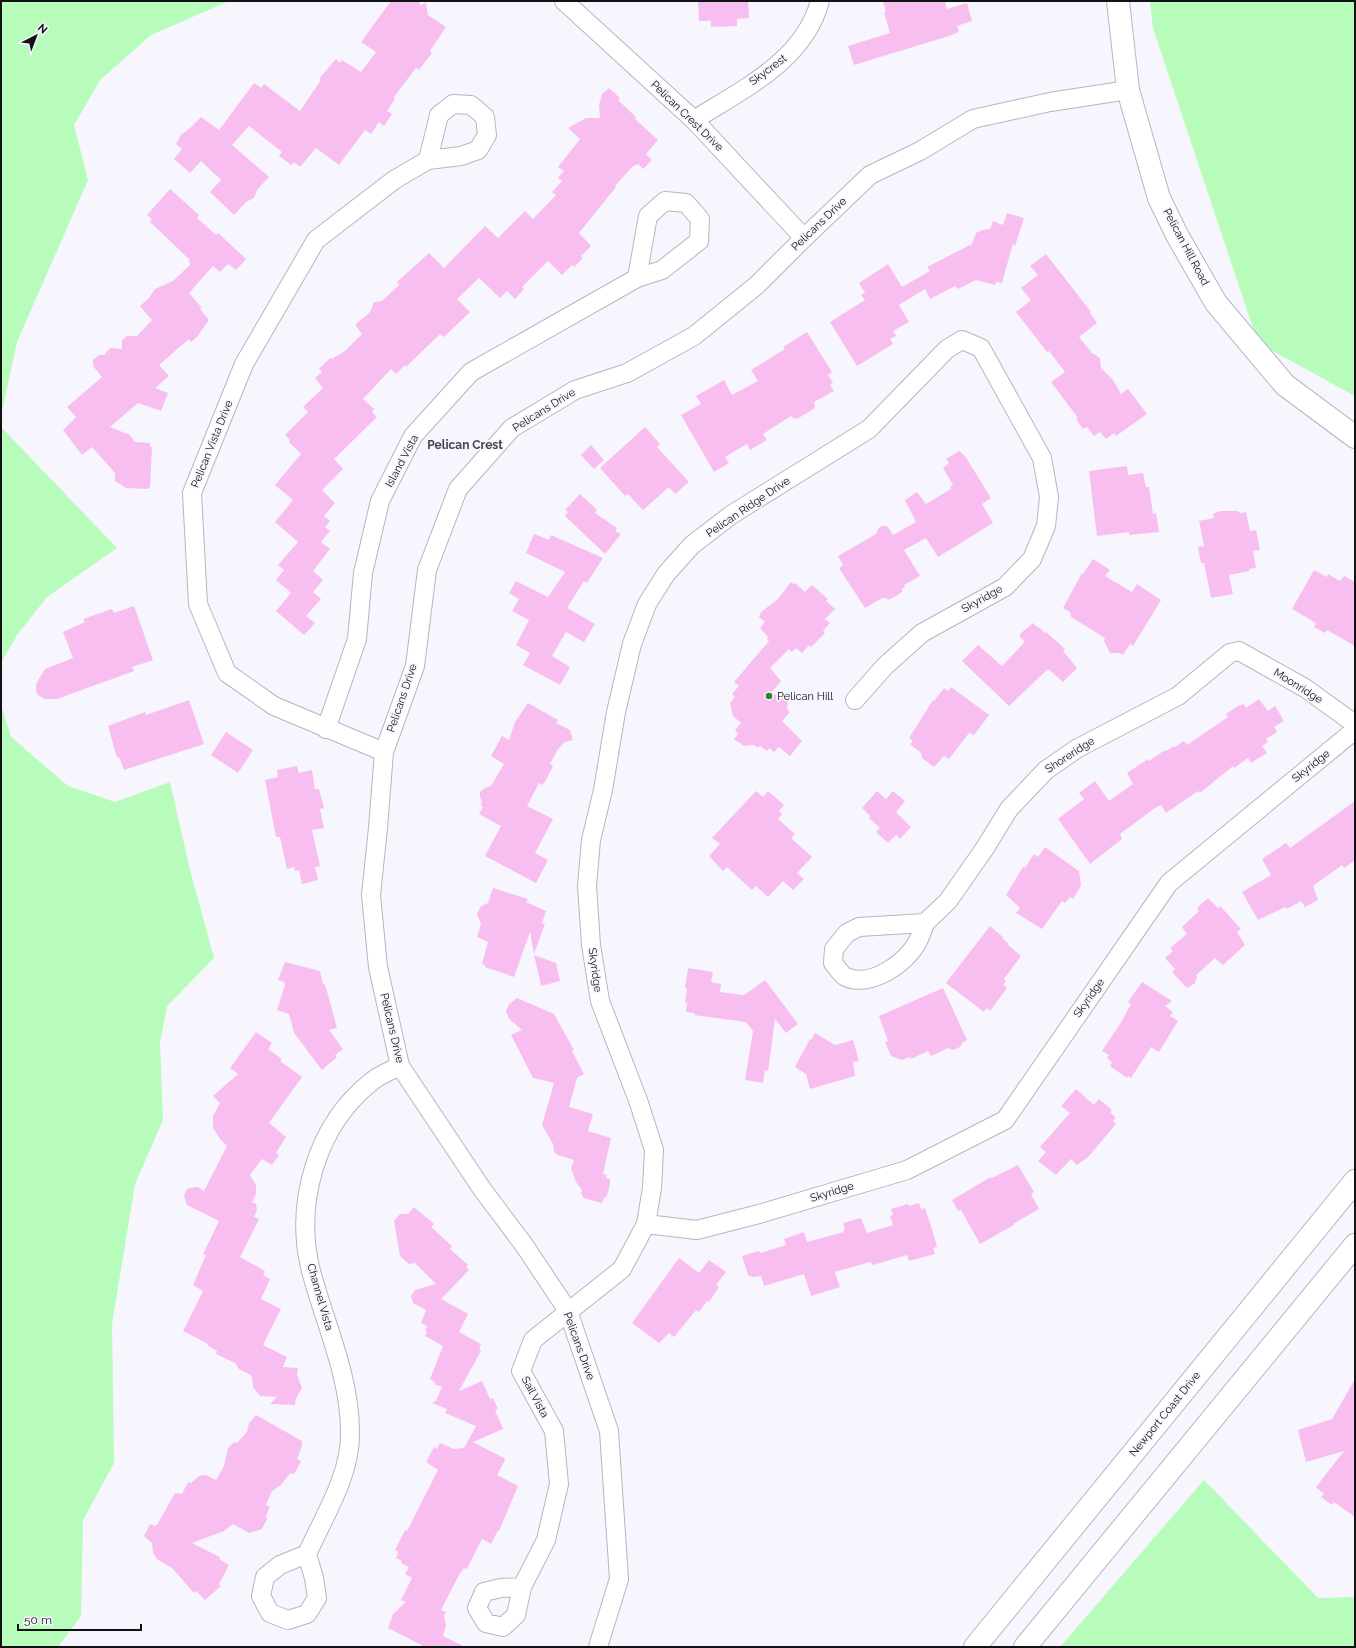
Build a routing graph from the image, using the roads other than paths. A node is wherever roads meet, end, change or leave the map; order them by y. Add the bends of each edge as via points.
1 (564, 1) edge
2 (820, 1) edge
3 (1118, 1) edge
4 (1128, 90) junction
5 (694, 120) junction
6 (428, 160) dead end
7 (804, 238) junction
8 (637, 278) dead end
9 (947, 349) joint
10 (1355, 437) edge
11 (1239, 651) joint
12 (855, 700) dead end
13 (616, 712) joint
14 (1355, 724) edge
15 (326, 729) junction
16 (1355, 730) edge
17 (384, 752) junction
18 (925, 923) junction
19 (400, 1066) junction
20 (1355, 1181) edge
21 (646, 1224) junction
22 (1355, 1244) edge
23 (568, 1311) junction
24 (307, 1554) dead end
25 (522, 1587) dead end
26 (598, 1647) edge
27 (975, 1647) edge
28 (1024, 1647) edge

1 - 5 street, Pelican Crest Drive
2 - 5 street, Skycrest via 817,14 798,46 768,73
3 - 4 main road, Pelican Hill Road
4 - 7 street, Pelicans Drive via 1050,102 973,119 920,151 870,175
4 - 10 main road, Pelican Hill Road via 1159,198 1216,303 1285,385
5 - 7 street, Pelican Crest Drive
6 - 15 street, Pelican Vista Drive via 394,180 316,240 244,364 192,493 198,604 227,673 274,706
7 - 17 street, Pelicans Drive via 757,285 694,336 627,373 575,390 512,428 458,489 427,570 415,666
8 - 15 street, Island Vista via 471,372 413,436 380,501 363,573 357,639
9 - 12 street, Skyridge via 962,340 981,348 1009,398 1042,458 1048,497 1046,526 1032,559 1005,587 922,633 885,666
9 - 13 street, Pelican Ridge Drive via 869,430 731,515 692,545 666,574 647,604 632,644
11 - 14 street, Moonridge via 1305,688
11 - 18 street, Shoreridge via 1230,653 1178,696 1078,748 1046,770 1009,809 948,901
13 - 21 street, Skyridge via 603,790 591,840 587,886 600,1000 654,1150 652,1188
15 - 17 street, Pelican Vista Drive
16 - 21 street, Skyridge via 1169,883 1005,1120 907,1170 759,1214 697,1230
17 - 19 street, Pelicans Drive via 371,895 378,966
18 - 18 street, Shoreridge via 918,942 898,964 878,976 862,980 845,977 833,963 834,949 847,933 859,927
19 - 23 street, Pelicans Drive
19 - 24 street, Channel Vista via 372,1081 349,1104 336,1120 322,1145 311,1175 305,1235 311,1270 349,1404 350,1434 338,1489
20 - 27 main road, Newport Coast Drive
21 - 23 street, Sail Vista via 622,1269
22 - 28 main road
23 - 25 street, Sail Vista via 534,1340 522,1371 554,1432 559,1484 546,1540
23 - 26 street, Pelicans Drive via 609,1431 618,1579

